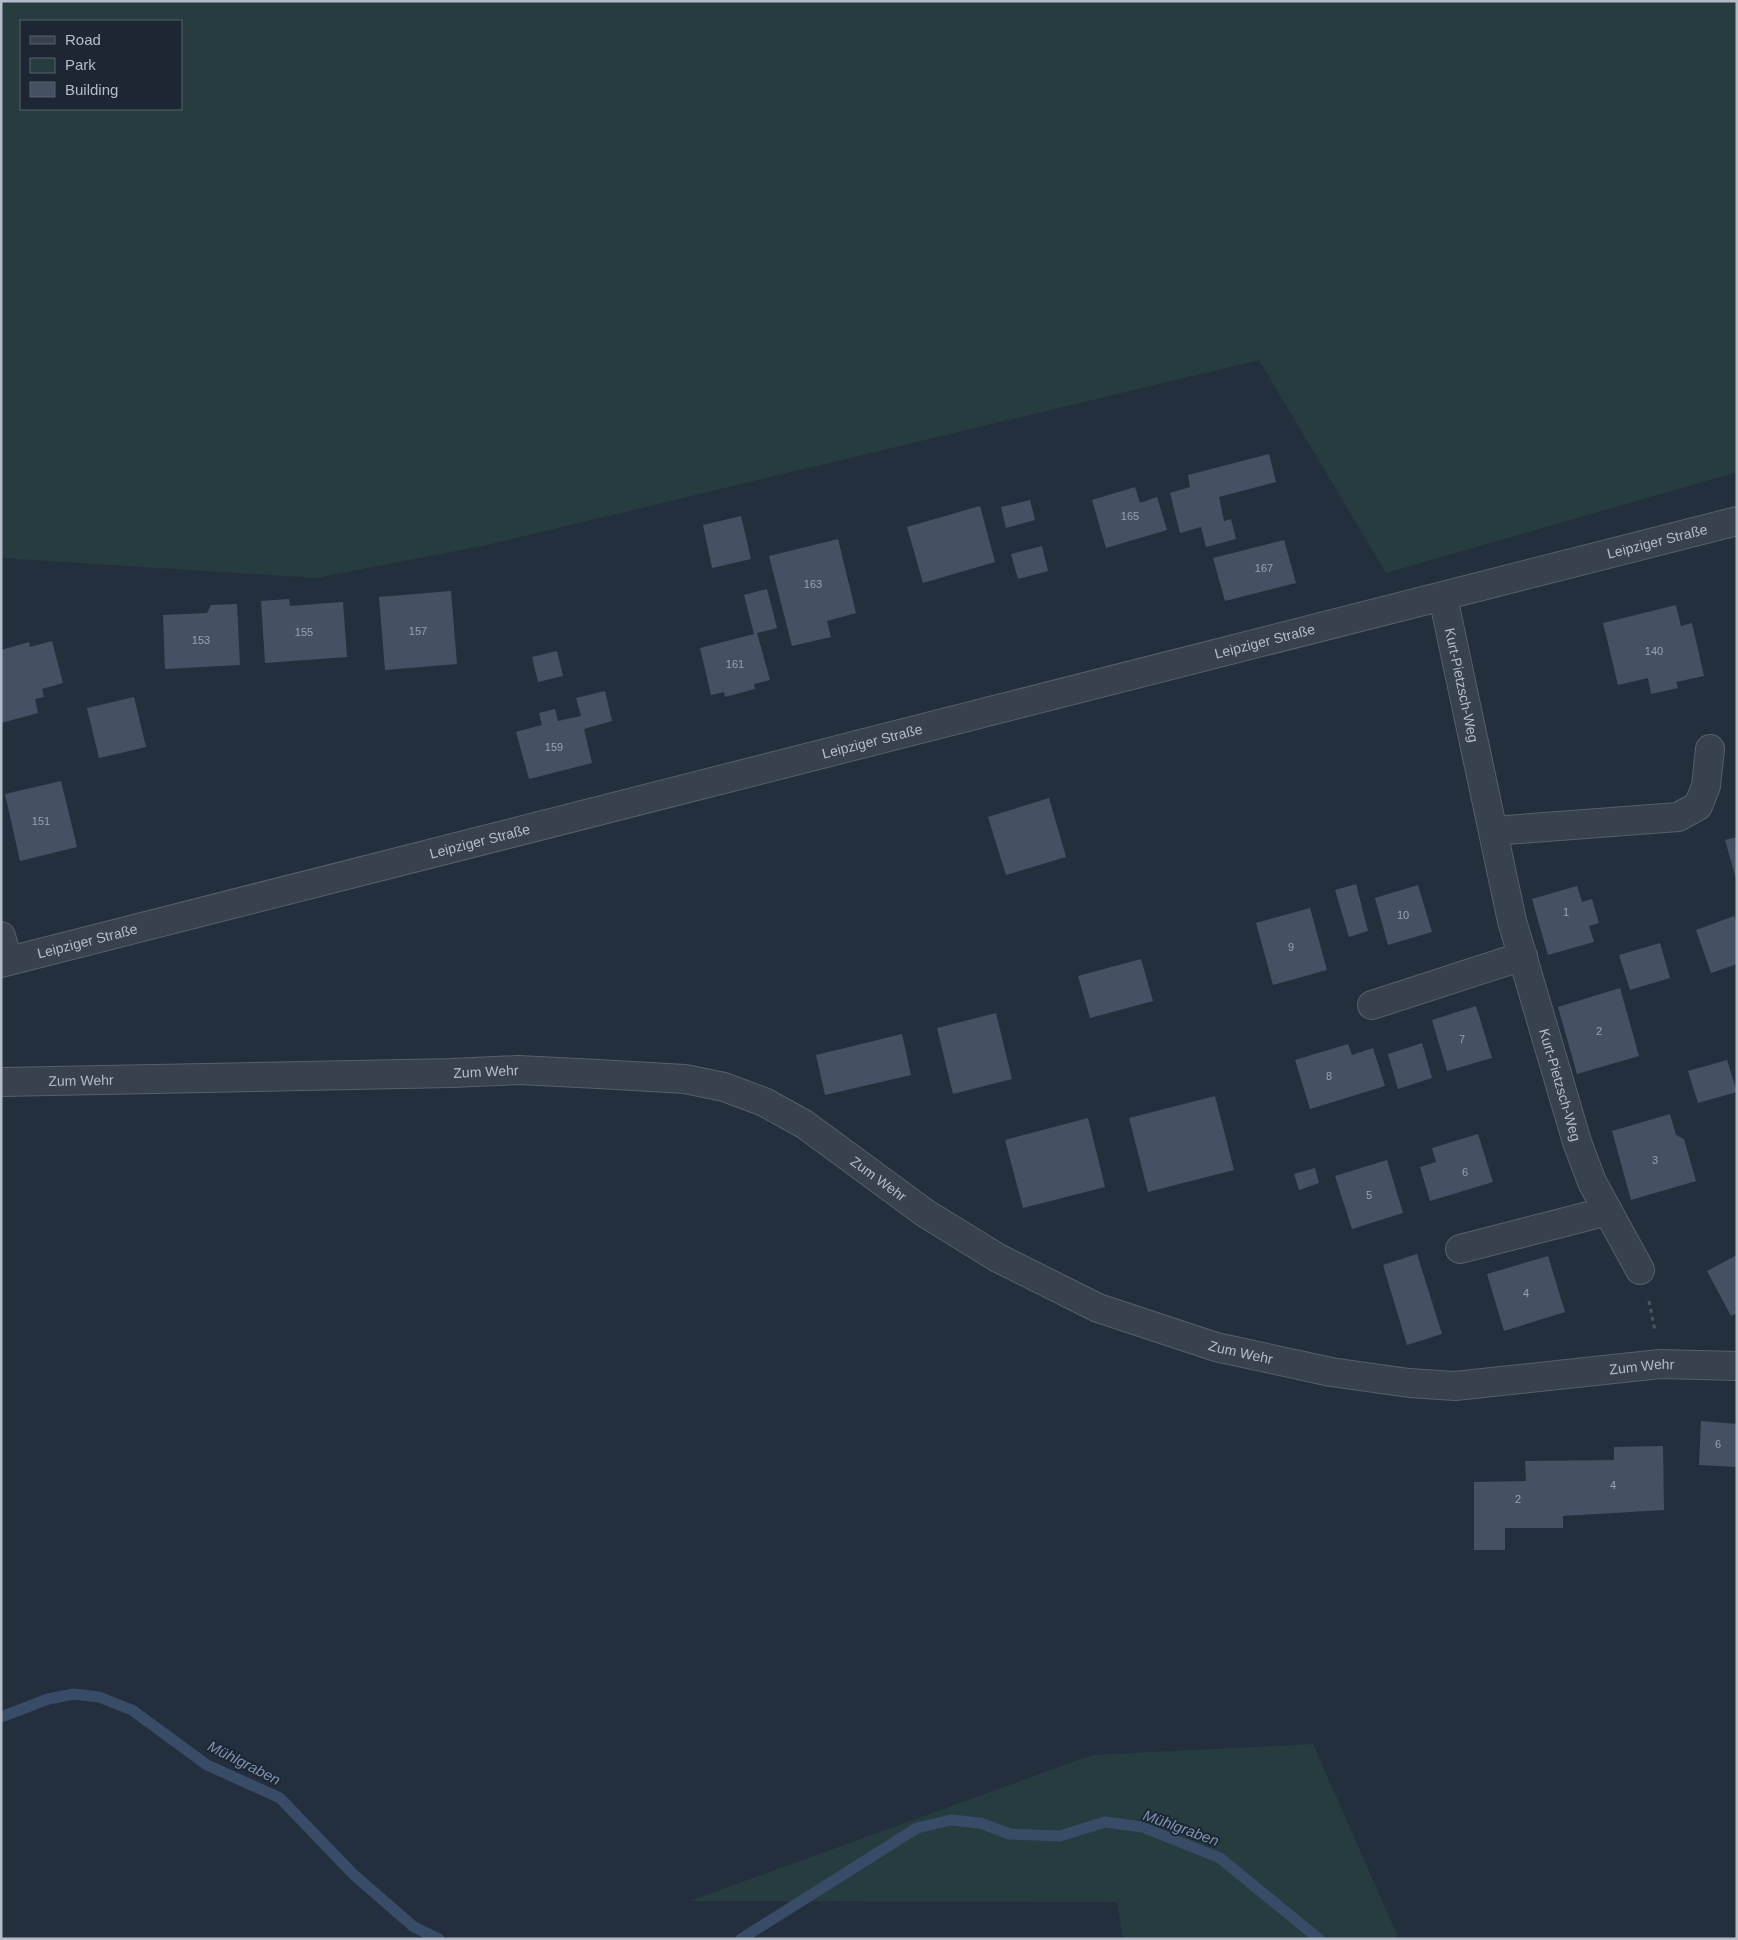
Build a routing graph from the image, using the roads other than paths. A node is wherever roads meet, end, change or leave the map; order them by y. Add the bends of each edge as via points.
1 (1737, 521) edge
2 (1443, 597) junction
3 (1710, 749) dead end
4 (1493, 831) junction
5 (3, 953) edge
6 (1522, 956) junction
7 (1372, 1004) dead end
8 (1, 1082) edge
9 (1608, 1211) junction
10 (1460, 1250) dead end
11 (1640, 1270) road end
12 (1737, 1366) edge

1 - 2 street, Leipziger Straße
2 - 4 street, Kurt-Pietzsch-Weg
2 - 5 street, Leipziger Straße
3 - 4 street via 1706,786 1698,806 1678,817
4 - 6 street, Kurt-Pietzsch-Weg
6 - 7 street
6 - 9 street, Kurt-Pietzsch-Weg via 1577,1142 1592,1182
8 - 12 street, Zum Wehr via 518,1070 685,1079 724,1087 764,1102 804,1124 925,1213 998,1258 1098,1308 1216,1347 1331,1372 1455,1386 1660,1364
9 - 10 street
9 - 11 street, Kurt-Pietzsch-Weg

